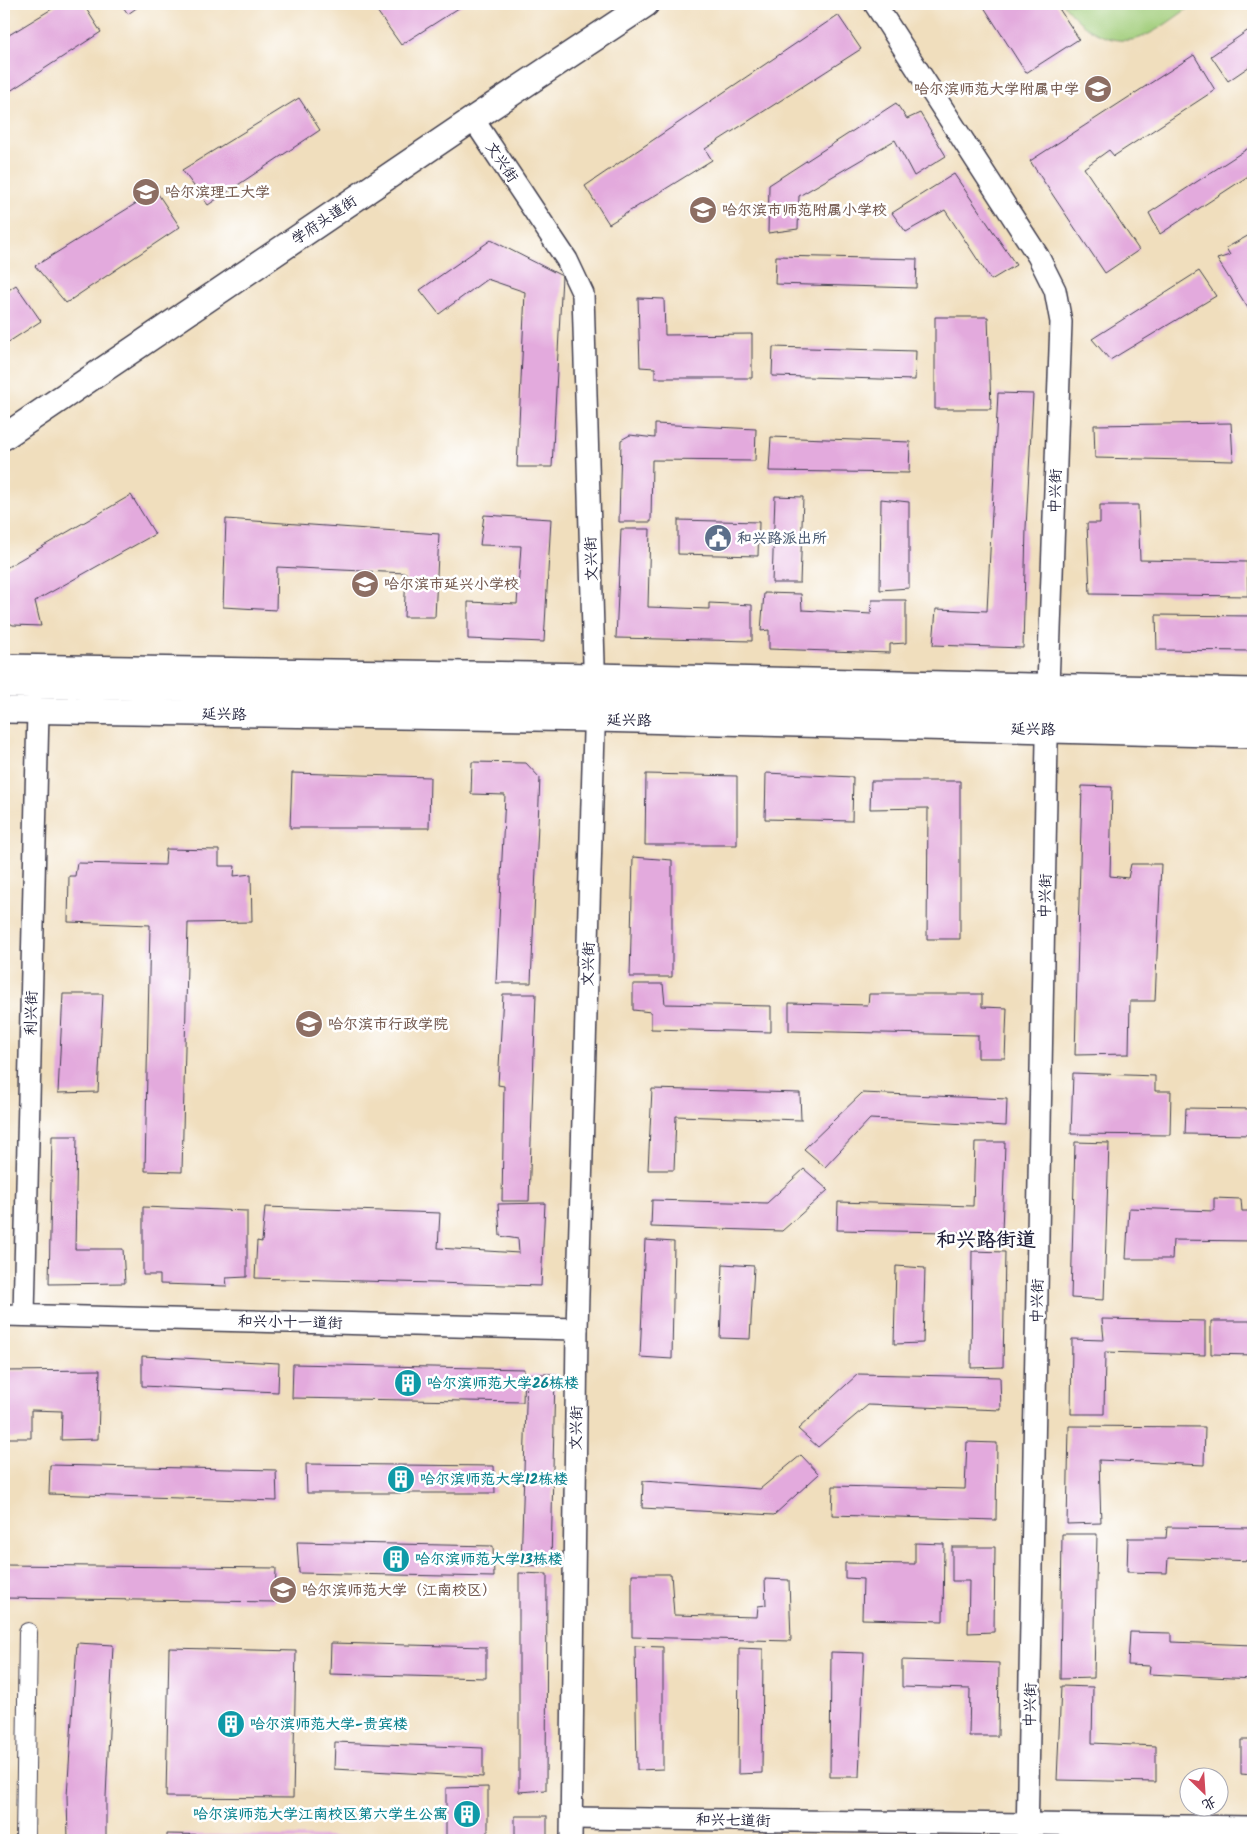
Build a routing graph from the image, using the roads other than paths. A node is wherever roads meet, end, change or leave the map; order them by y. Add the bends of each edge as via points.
1 (621, 4) edge
2 (646, 4) edge
3 (875, 4) edge
4 (473, 119) junction
5 (4, 417) edge
6 (4, 438) edge
7 (4, 667) edge
8 (4, 685) edge
9 (1253, 690) edge
10 (595, 697) junction
11 (1048, 707) junction
12 (4, 710) edge
13 (38, 711) junction
14 (1253, 712) edge
15 (1253, 735) edge
16 (14, 1315) edge
17 (577, 1329) junction
18 (28, 1632) dead end
19 (572, 1818) junction
20 (1253, 1827) edge
21 (1027, 1832) edge
22 (25, 1840) edge
23 (571, 1840) edge

1 - 5 main road, 学府头道街
2 - 4 main road, 学府头道街
3 - 11 street, 中兴街 via 1038,256 1055,290 1061,322
4 - 6 main road, 学府头道街
4 - 10 street, 文兴街 via 567,260 583,294
7 - 10 main road, 延兴路
8 - 10 main road
9 - 11 main road, 延兴路
10 - 11 main road, 延兴路
10 - 11 main road, 延兴路
10 - 13 main road, 延兴路
10 - 17 street, 文兴街
11 - 14 main road
11 - 15 main road, 延兴路
11 - 21 street, 中兴街
12 - 13 main road, 延兴路
13 - 16 street, 利兴街
16 - 17 street, 和兴小十一道街
17 - 19 street, 文兴街
18 - 22 street
19 - 21 street, 和兴七道街
19 - 23 street, 文兴街
20 - 21 street, 和兴七道街

